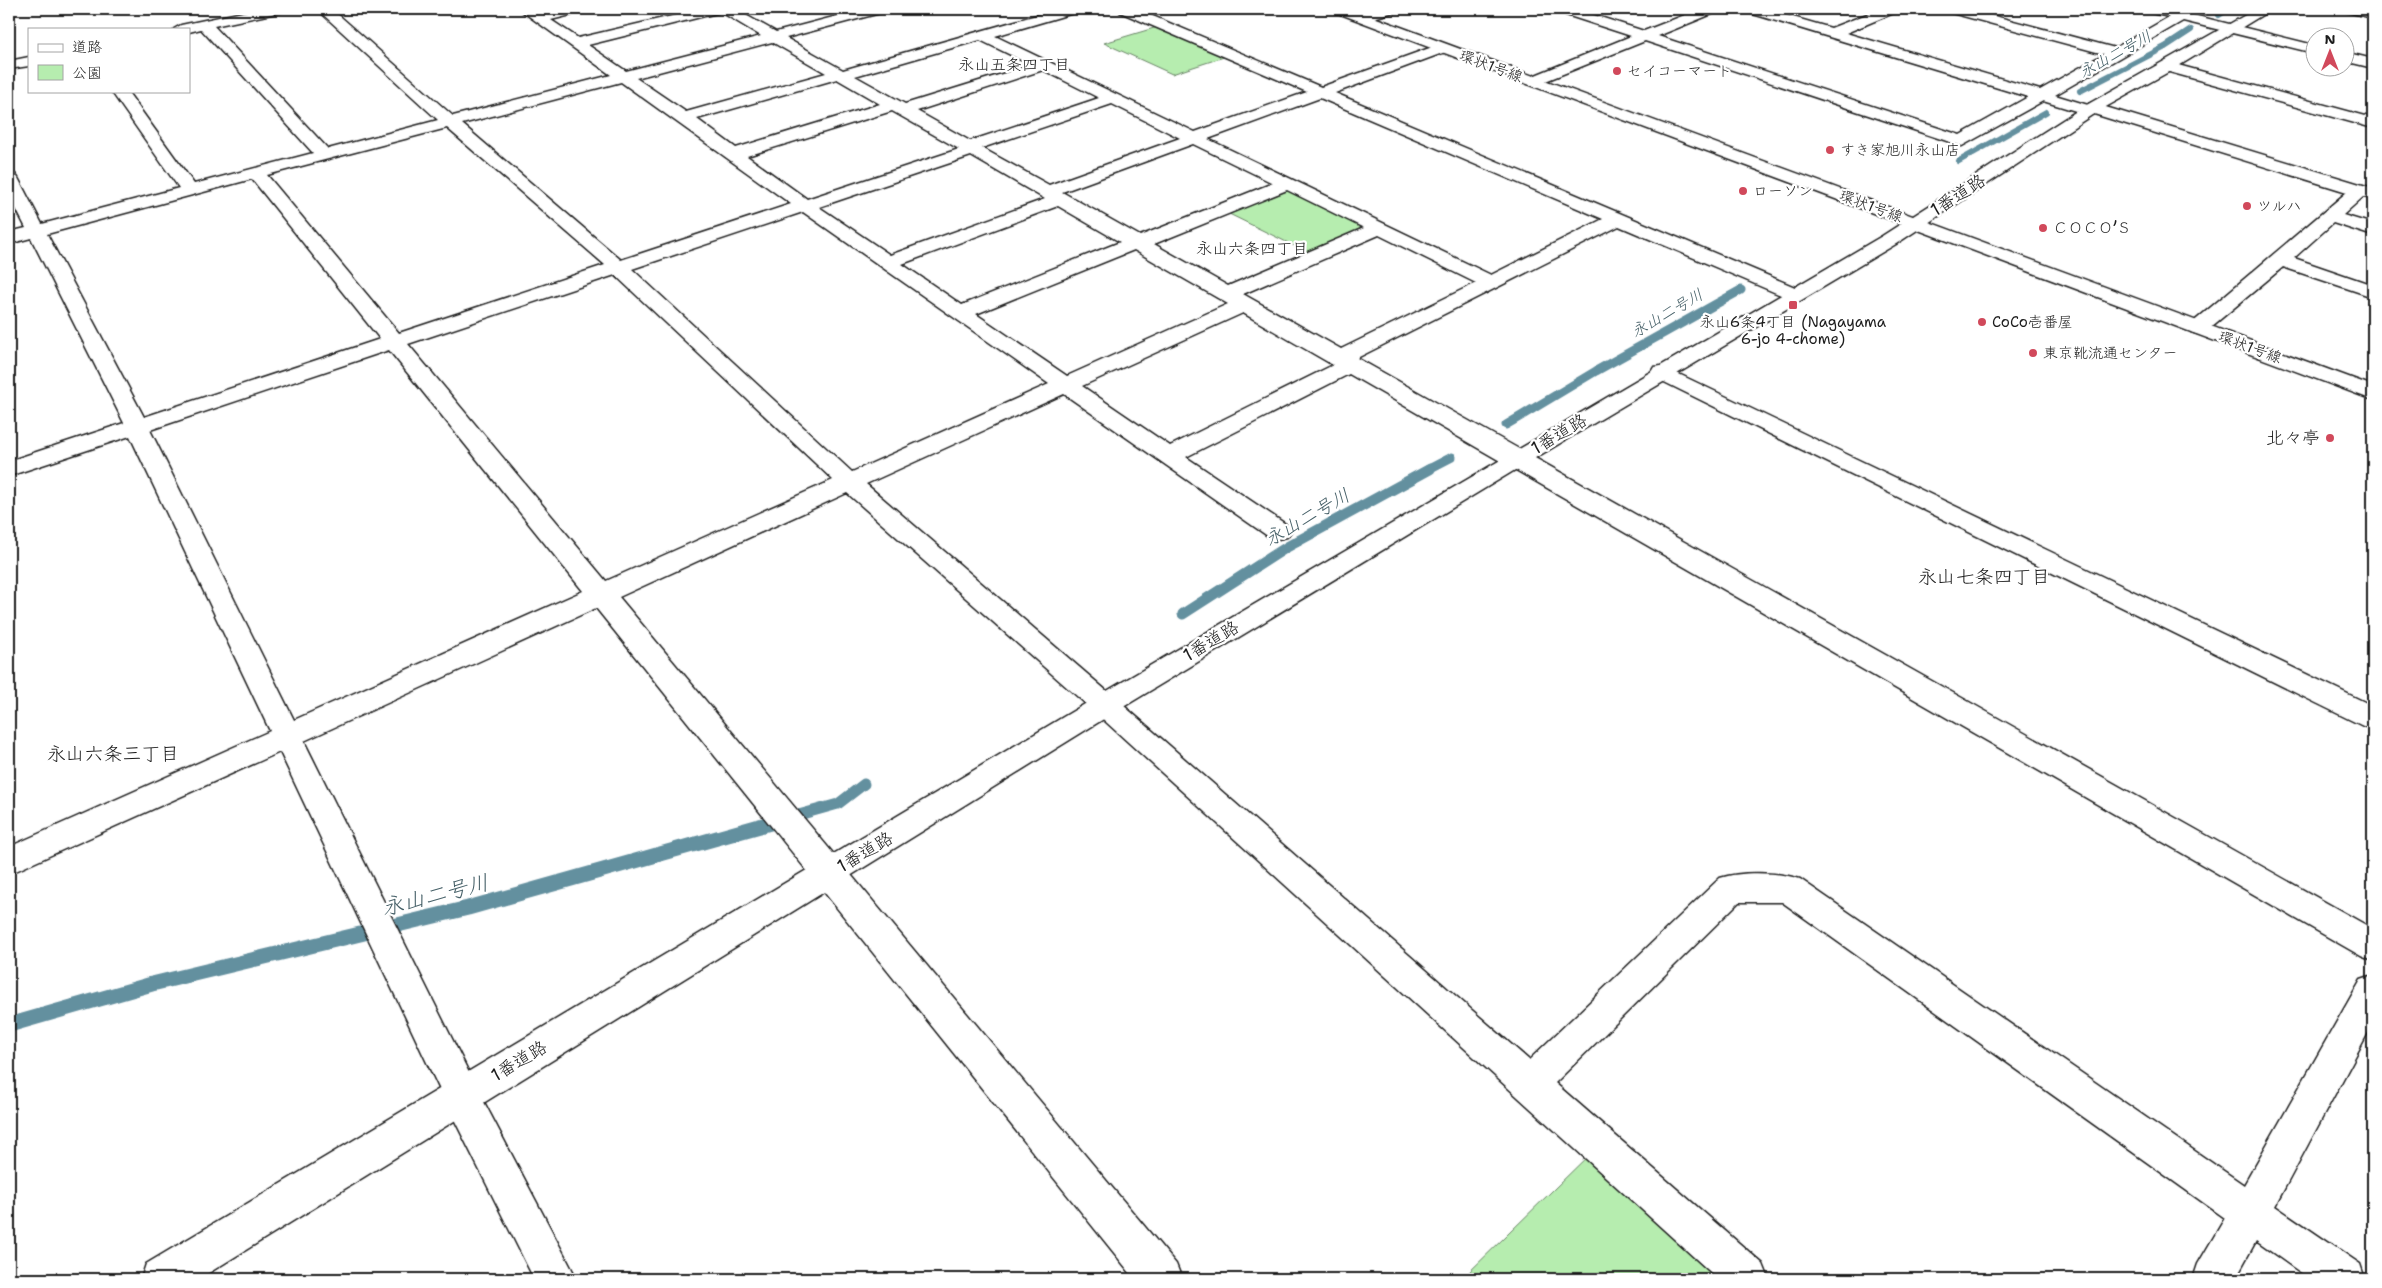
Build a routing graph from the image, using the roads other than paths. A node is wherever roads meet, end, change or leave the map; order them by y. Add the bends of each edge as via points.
1 (276, 9) edge
2 (324, 9) edge
3 (578, 9) edge
4 (718, 9) edge
5 (725, 9) edge
6 (879, 9) edge
7 (1072, 9) edge
8 (1125, 9) edge
9 (1340, 9) edge
10 (1389, 9) edge
11 (1562, 9) edge
12 (1712, 9) edge
13 (1751, 9) edge
14 (1891, 9) edge
15 (1953, 9) edge
16 (2152, 9) edge
17 (2265, 9) edge
18 (2352, 9) edge
19 (2188, 12) edge
20 (533, 13) edge
21 (2373, 14) edge
22 (1363, 17) junction
23 (204, 24) junction
24 (185, 28) edge
25 (2233, 28) junction
26 (1834, 33) junction
27 (980, 34) junction
28 (774, 36) junction
29 (1644, 36) junction
30 (577, 44) junction
31 (2304, 46) edge
32 (1443, 48) junction
33 (2116, 53) junction
34 (2354, 59) edge
35 (28, 61) edge
36 (2373, 64) edge
37 (9, 65) edge
38 (1045, 65) junction
39 (2167, 67) junction
40 (841, 75) junction
41 (622, 76) junction
42 (1533, 81) junction
43 (121, 92) edge
44 (1322, 92) junction
45 (2044, 96) junction
46 (1112, 99) junction
47 (898, 108) junction
48 (2091, 109) junction
49 (684, 118) junction
50 (450, 122) junction
51 (2373, 123) edge
52 (1194, 138) junction
53 (970, 148) junction
54 (734, 154) junction
55 (324, 155) junction
56 (256, 173) junction
57 (9, 178) edge
58 (1287, 184) junction
59 (190, 190) junction
60 (2366, 192) edge
61 (1052, 196) junction
62 (804, 206) junction
63 (2328, 216) junction
64 (1620, 218) junction
65 (1916, 223) junction
66 (1379, 228) junction
67 (2373, 230) edge
68 (35, 231) junction
69 (9, 238) edge
70 (1137, 243) junction
71 (2280, 260) junction
72 (889, 262) junction
73 (618, 267) junction
74 (1490, 282) junction
75 (2373, 291) edge
76 (1795, 294) junction
77 (1234, 300) junction
78 (962, 312) junction
79 (2198, 328) junction
80 (395, 340) junction
81 (1343, 362) junction
82 (1662, 372) junction
83 (1065, 384) junction
84 (2373, 392) edge
85 (137, 426) junction
86 (1169, 456) junction
87 (1517, 459) junction
88 (9, 469) edge
89 (848, 481) junction
90 (1278, 531) dead end
91 (601, 593) junction
92 (1105, 705) junction
93 (2373, 718) edge
94 (288, 735) junction
95 (9, 861) edge
96 (828, 875) junction
97 (2373, 946) edge
98 (2373, 990) edge
99 (1529, 1084) junction
100 (461, 1095) junction
101 (2251, 1214) junction
102 (161, 1279) edge
103 (556, 1279) edge
104 (1161, 1279) edge
105 (1748, 1279) edge
106 (2213, 1279) edge
107 (2345, 1279) edge

1 - 23 street
2 - 50 street
3 - 20 street
4 - 30 street
5 - 28 street
6 - 28 street
7 - 27 street
8 - 44 street
9 - 22 street, 環状1号線
10 - 22 street
11 - 29 street
12 - 29 street
13 - 26 street
14 - 26 street
15 - 33 street
16 - 19 street
17 - 25 street, 1番道路
18 - 21 street
19 - 25 street
19 - 33 street
20 - 30 street
22 - 32 street, 環状1号線
23 - 24 street
23 - 55 street
25 - 31 street
25 - 39 street, 1番道路
26 - 45 street
27 - 38 street
27 - 40 street
28 - 40 street
28 - 41 street
29 - 42 street
29 - 45 street via 1962,141
30 - 41 street
32 - 42 street, 環状1号線
32 - 44 street
33 - 45 street
34 - 36 street
35 - 37 street
38 - 46 street
38 - 47 street
39 - 48 street, 1番道路
39 - 51 street
40 - 47 street
40 - 49 street
41 - 49 street
41 - 50 street
42 - 65 street, 環状1号線
43 - 59 street
44 - 52 street
44 - 64 street
45 - 48 street
46 - 52 street
46 - 53 street
47 - 53 street
47 - 54 street
48 - 60 street
48 - 65 street, 1番道路
49 - 54 street
50 - 55 street
50 - 73 street
52 - 58 street
52 - 61 street
53 - 61 street
53 - 62 street
54 - 62 street
55 - 56 street
56 - 59 street
56 - 80 street
57 - 68 street
58 - 66 street
58 - 70 street
59 - 68 street
60 - 63 street
61 - 70 street
61 - 72 street
62 - 72 street
62 - 73 street
63 - 67 street
63 - 71 street
64 - 74 street
64 - 76 street
65 - 76 street, 1番道路
65 - 79 street, 環状1号線
66 - 74 street
66 - 77 street
68 - 69 street
68 - 85 street
70 - 77 street
70 - 78 street
71 - 75 street
71 - 79 street
72 - 78 street
73 - 80 street
73 - 89 street
74 - 81 street
76 - 82 street, 1番道路
77 - 81 street
77 - 83 street
78 - 83 street
79 - 84 street, 環状1号線
80 - 85 street
80 - 91 street
81 - 86 street
81 - 87 street
82 - 87 street, 1番道路
82 - 93 street
83 - 86 street
83 - 89 street
85 - 88 street
85 - 94 street
86 - 90 street
87 - 92 street, 1番道路
87 - 97 street
89 - 91 street
89 - 92 street
91 - 94 street
91 - 96 street
92 - 96 street, 1番道路
92 - 99 street
94 - 95 street
94 - 100 street
96 - 100 street, 1番道路
96 - 104 street
98 - 101 street
99 - 101 street via 1732,888 1788,889
99 - 105 street
100 - 102 street, 1番道路
100 - 103 street
101 - 106 street
101 - 107 street

